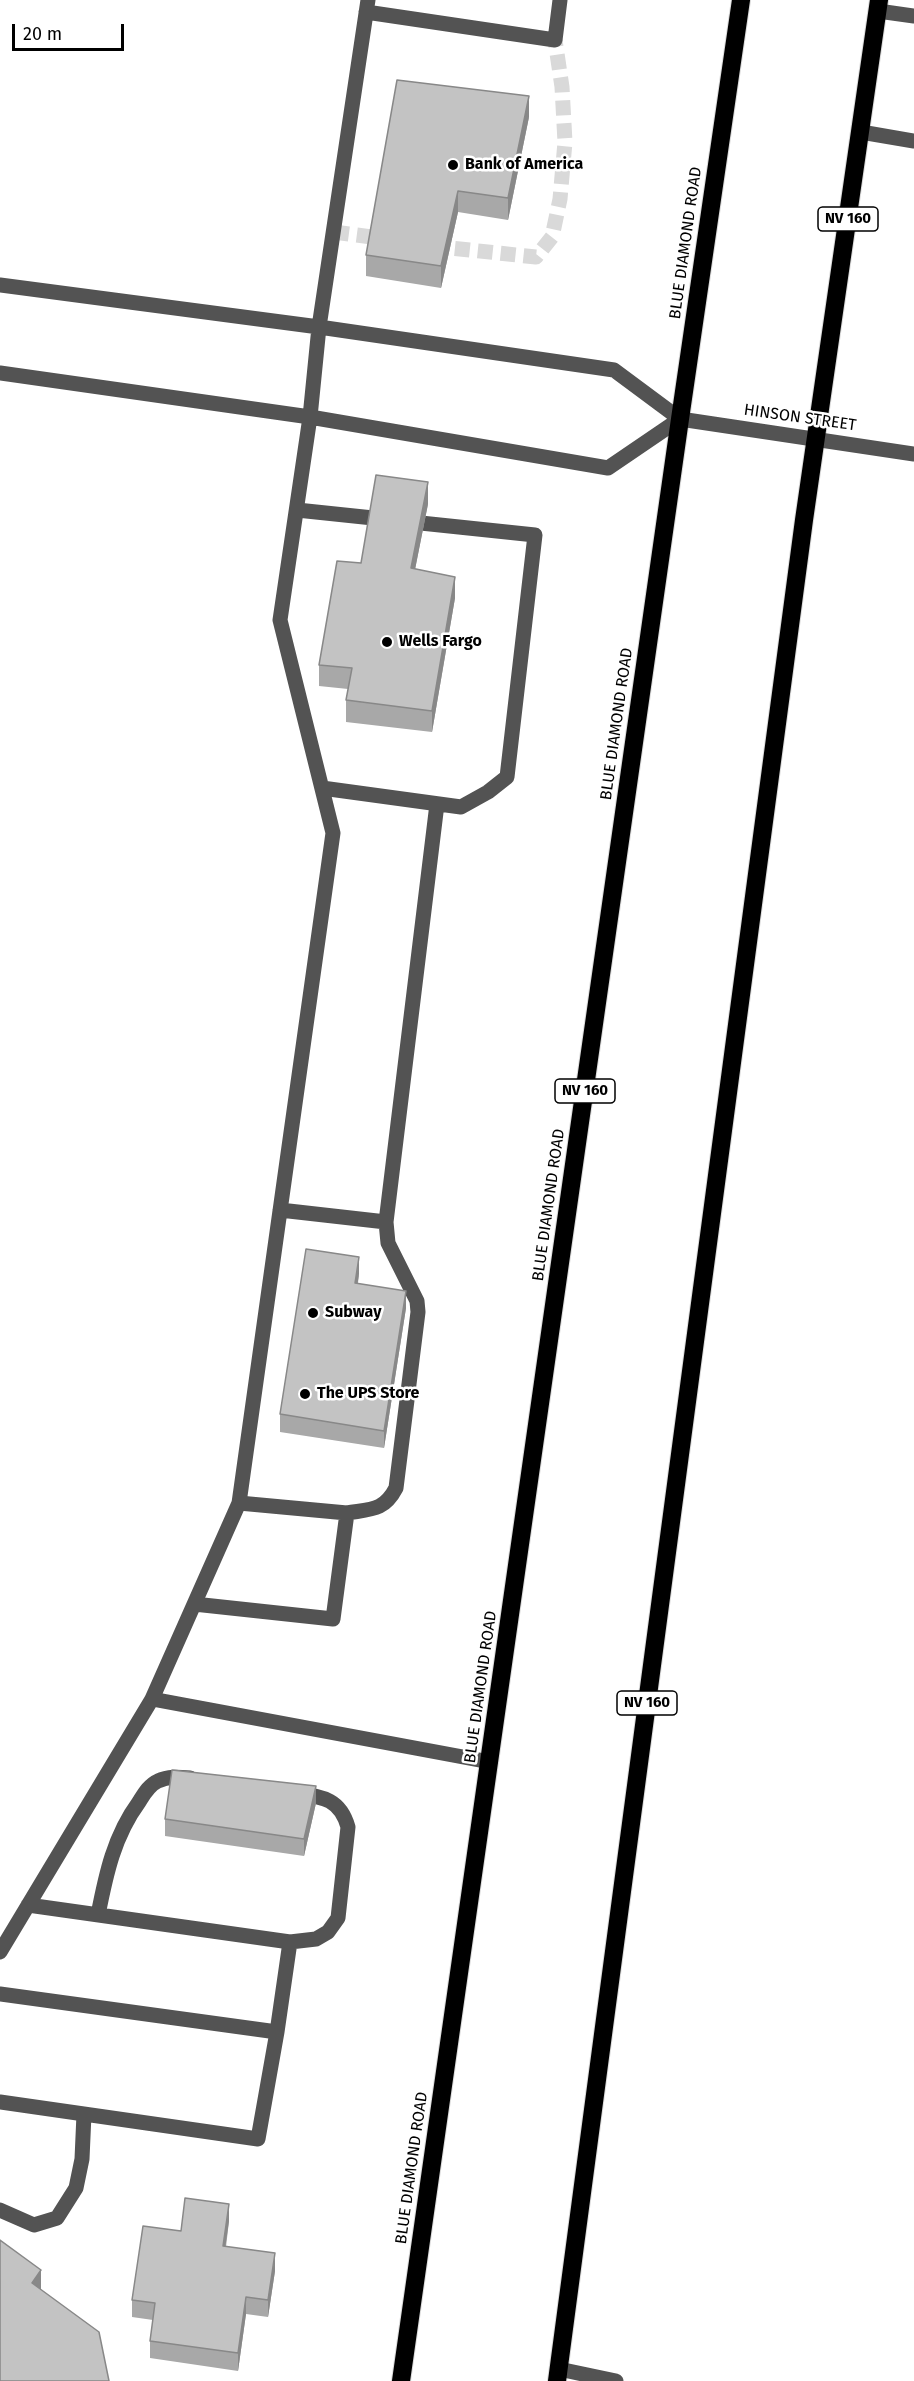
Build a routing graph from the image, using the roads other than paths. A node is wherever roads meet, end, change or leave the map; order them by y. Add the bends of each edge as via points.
1 (560, 0) edge
2 (741, 0) edge
3 (879, 5) edge
4 (367, 6) edge
5 (914, 16) edge
6 (861, 132) junction
7 (914, 141) edge
8 (0, 285) edge
9 (319, 327) junction
10 (0, 373) edge
11 (310, 417) junction
12 (680, 419) junction
13 (815, 438) junction
14 (914, 454) edge
15 (297, 510) junction
16 (322, 788) junction
17 (437, 804) junction
18 (280, 1210) junction
19 (386, 1222) junction
20 (239, 1503) junction
21 (347, 1513) junction
22 (195, 1604) junction
23 (152, 1699) junction
24 (490, 1762) junction
25 (200, 1780) edge
26 (278, 1791) edge
27 (28, 1905) junction
28 (98, 1915) junction
29 (290, 1942) junction
30 (0, 1952) edge
31 (0, 1994) edge
32 (277, 2032) junction
33 (0, 2102) edge
34 (84, 2114) junction
35 (0, 2210) edge
36 (558, 2375) edge
37 (400, 2378) edge
38 (616, 2381) edge

1 - 4 street via 555,40
2 - 12 highway, BLUE DIAMOND ROAD / NV 160
3 - 5 street
3 - 6 highway, NV 160
4 - 9 street
6 - 7 street
6 - 13 highway, NV 160
8 - 9 street
9 - 11 street
9 - 12 street via 614,370
10 - 11 street
11 - 12 street via 608,468
11 - 15 street
12 - 13 street, HINSON STREET
12 - 24 highway, BLUE DIAMOND ROAD / NV 160
13 - 14 street, HINSON STREET
13 - 36 highway, NV 160
15 - 16 street via 280,620
15 - 17 street via 535,535 507,777 461,807
16 - 17 street
16 - 18 street via 333,833
17 - 19 street
18 - 19 street
18 - 20 street
19 - 21 street via 388,1243 417,1301 418,1312 396,1488 380,1507
20 - 21 street
20 - 22 street
21 - 22 street via 333,1619
22 - 23 street
23 - 24 street
23 - 27 street
24 - 37 highway, BLUE DIAMOND ROAD / NV 160
25 - 28 street via 177,1776 149,1788 127,1818 110,1859
26 - 29 street via 323,1797 344,1814 348,1827 338,1917 328,1932 316,1939
27 - 28 street
27 - 30 street
28 - 29 street
29 - 32 street
31 - 32 street
32 - 34 street via 258,2139
33 - 34 street
34 - 35 street via 76,2188 57,2217 34,2225
36 - 38 street

